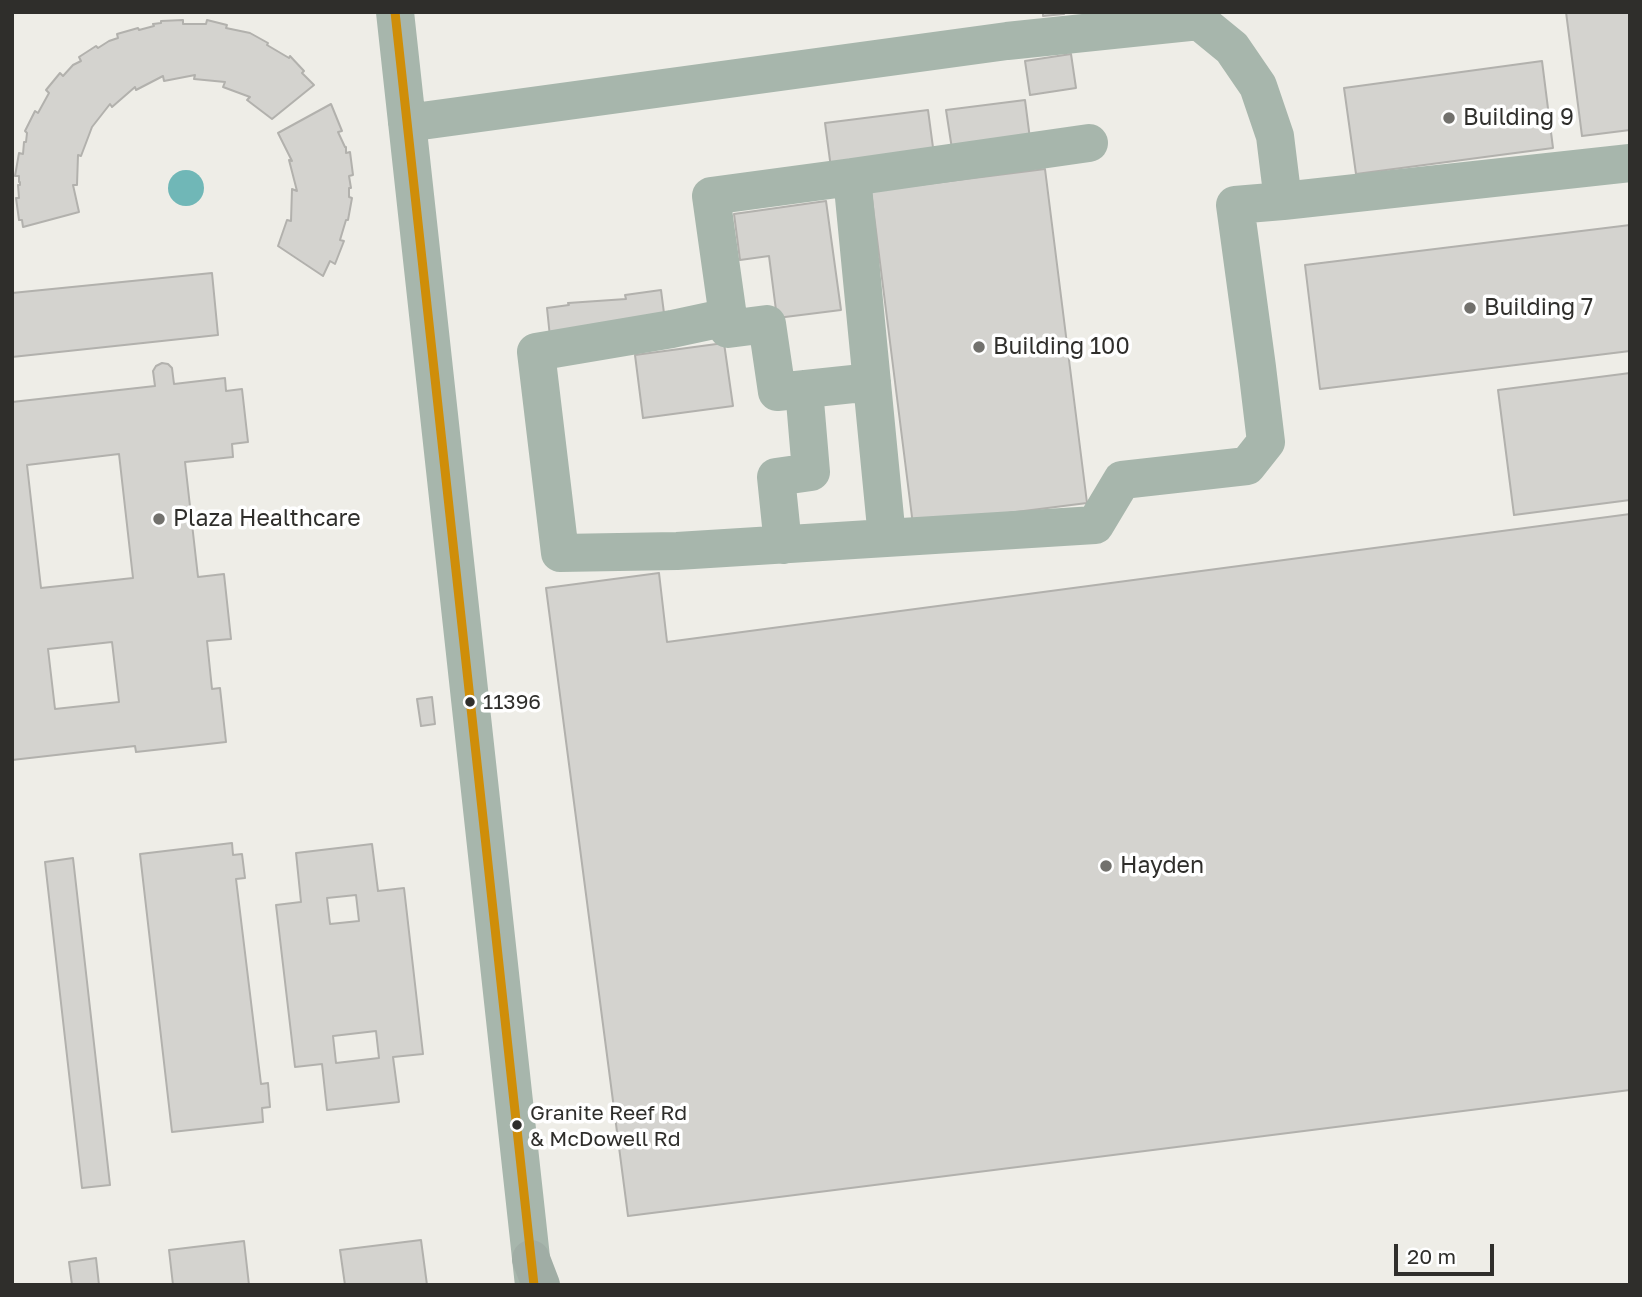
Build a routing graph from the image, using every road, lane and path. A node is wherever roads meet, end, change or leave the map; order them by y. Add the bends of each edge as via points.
1 (395, 12) edge
2 (1005, 27) edge
3 (407, 123) junction
4 (1089, 143) dead end
5 (1630, 163) edge
6 (852, 177) junction
7 (1283, 201) junction
8 (728, 317) junction
9 (872, 382) junction
10 (804, 389) junction
11 (887, 538) junction
12 (783, 545) junction
13 (535, 1276) edge

1 - 3 street
2 - 3 street
2 - 7 street via 1199,21 1232,48 1258,86 1275,135
3 - 13 street
4 - 6 street
5 - 7 street
6 - 8 street via 711,196
6 - 9 street
7 - 11 street via 1235,205 1266,442 1247,466 1122,480 1095,525
8 - 10 street via 728,329 767,324 777,392
8 - 12 street via 536,352 560,553
9 - 10 street
9 - 11 street
10 - 12 street via 811,472 776,477
11 - 12 street

